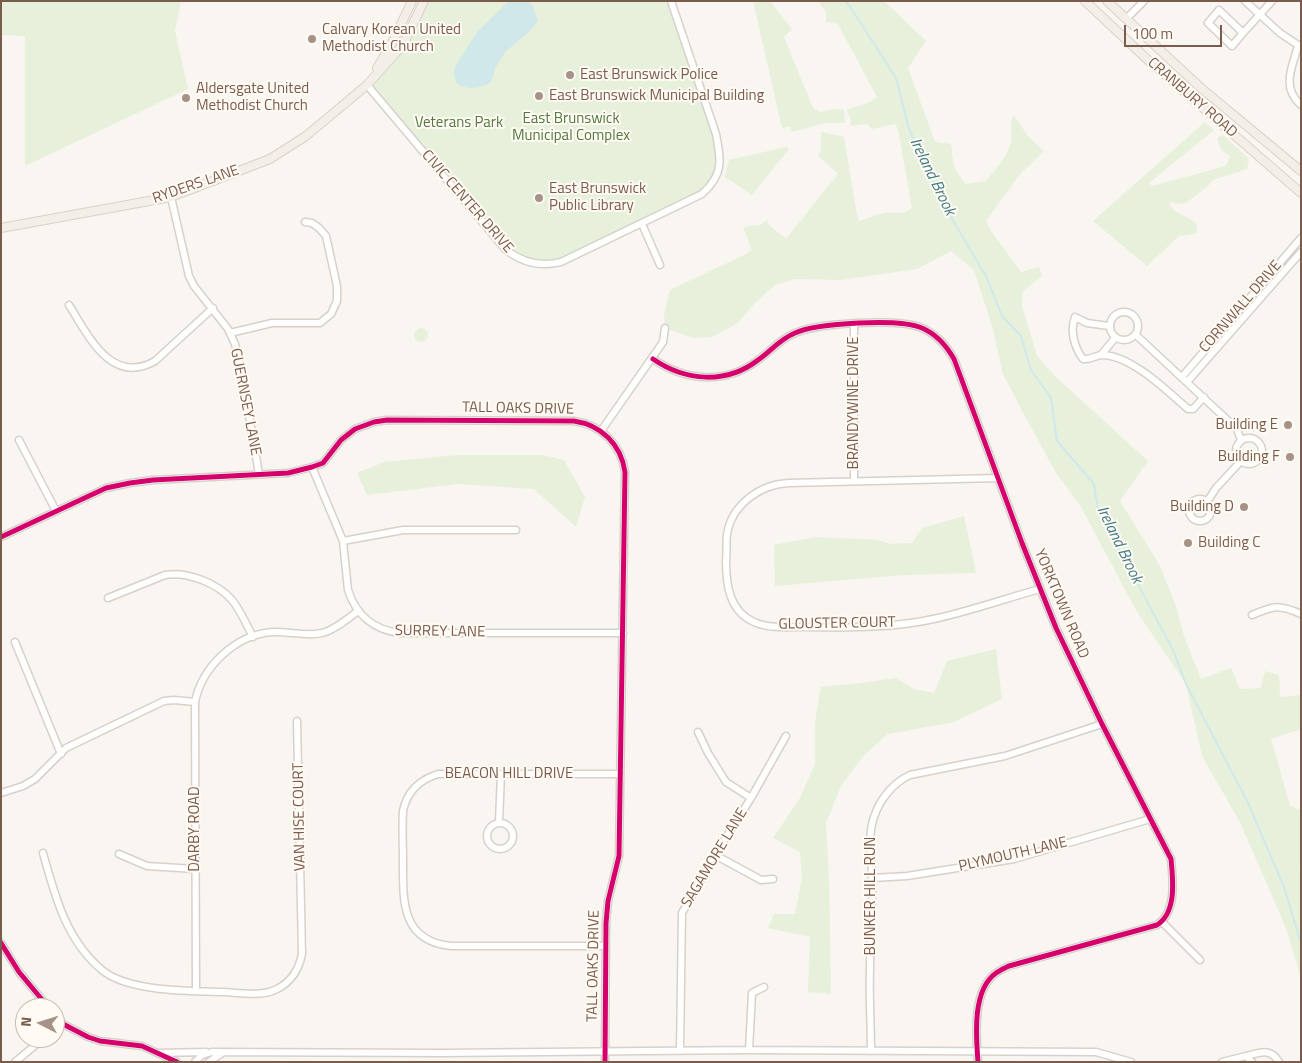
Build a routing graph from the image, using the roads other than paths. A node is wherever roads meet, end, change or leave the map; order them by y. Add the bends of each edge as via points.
1 (412, 1) edge
2 (424, 1) edge
3 (671, 1) edge
4 (1085, 1) edge
5 (1107, 1) edge
6 (1144, 1) edge
7 (1245, 1) edge
8 (1272, 1) edge
9 (1260, 15) junction
10 (1126, 19) junction
11 (1243, 33) junction
12 (1299, 46) edge
13 (367, 85) junction
14 (1301, 105) edge
15 (1301, 171) edge
16 (1301, 193) edge
17 (171, 197) junction
18 (305, 222) dead end
19 (642, 224) junction
20 (1, 228) edge
21 (1301, 238) edge
22 (1301, 252) edge
23 (660, 265) dead end
24 (70, 305) dead end
25 (213, 308) junction
26 (854, 324) junction
27 (1110, 326) junction
28 (665, 328) dead end
29 (230, 334) junction
30 (1136, 335) junction
31 (1115, 338) junction
32 (1102, 355) junction
33 (653, 359) junction
34 (1182, 377) junction
35 (1187, 382) junction
36 (1204, 398) junction
37 (601, 431) junction
38 (19, 440) dead end
39 (1242, 440) junction
40 (1241, 462) junction
41 (312, 467) junction
42 (259, 474) junction
43 (998, 478) junction
44 (854, 481) junction
45 (1207, 502) dead end
46 (56, 512) junction
47 (516, 530) dead end
48 (1, 537) edge
49 (343, 541) junction
50 (1040, 589) junction
51 (108, 598) dead end
52 (358, 611) junction
53 (1301, 614) edge
54 (1252, 616) dead end
55 (623, 633) junction
56 (253, 637) junction
57 (15, 642) dead end
58 (195, 702) junction
59 (298, 721) dead end
60 (1102, 724) junction
61 (698, 732) dead end
62 (786, 736) dead end
63 (61, 754) junction
64 (501, 774) junction
65 (620, 774) junction
66 (1, 793) edge
67 (751, 798) junction
68 (1150, 819) junction
69 (499, 822) junction
70 (43, 853) dead end
71 (119, 854) dead end
72 (715, 855) junction
73 (195, 869) junction
74 (872, 878) junction
75 (773, 880) dead end
76 (1162, 922) junction
77 (1, 943) edge
78 (606, 946) junction
79 (3, 953) edge
80 (1200, 960) dead end
81 (764, 987) dead end
82 (196, 991) junction
83 (40, 998) edge
84 (65, 1025) edge
85 (32, 1048) edge
86 (748, 1050) junction
87 (605, 1051) junction
88 (680, 1051) junction
89 (871, 1051) junction
90 (977, 1051) junction
91 (212, 1052) junction
92 (160, 1053) junction
93 (222, 1053) junction
94 (1246, 1056) junction
95 (16, 1062) edge
96 (177, 1062) edge
97 (195, 1062) edge
98 (209, 1062) edge
99 (605, 1062) edge
100 (978, 1062) edge
101 (1131, 1062) edge
102 (1222, 1062) edge
103 (1252, 1062) edge
104 (1278, 1062) edge

1 - 13 main road, RYDERS LANE
2 - 13 main road, RYDERS LANE via 403,45
3 - 19 street, CIVIC CENTER DRIVE via 716,134 720,170 702,194
4 - 16 main road, CRANBURY ROAD
5 - 10 main road, CRANBURY ROAD
6 - 10 street
7 - 9 street
8 - 9 street
9 - 11 street
9 - 12 street
10 - 15 main road, CRANBURY ROAD via 1201,88
11 - 11 street via 1232,46 1208,23 1219,10
12 - 14 street via 1289,85 1292,95
13 - 17 main road, RYDERS LANE via 306,136 270,159
13 - 19 street, CIVIC CENTER DRIVE via 501,245 516,257 538,264 556,263
17 - 20 main road, RYDERS LANE
17 - 25 street, GUERNSEY LANE via 189,276
18 - 29 street via 320,228 326,236 337,286 337,301 331,314 320,322 272,324
19 - 23 street
21 - 34 street, CORNWALL DRIVE
22 - 35 street, CORNWALL DRIVE
24 - 25 street via 94,347 104,357 136,368 155,361
25 - 29 street, GUERNSEY LANE
26 - 33 street, YORKTOWN ROAD via 823,325 796,332 750,366 724,376 689,376
26 - 43 street, YORKTOWN ROAD via 908,324 926,330 942,342 957,365
26 - 44 street, BRANDYWINE DRIVE
27 - 30 street via 1116,314 1131,313 1139,325
27 - 31 street
27 - 32 street via 1087,324 1075,318 1072,326 1084,359
28 - 33 street via 663,342
29 - 42 street, GUERNSEY LANE via 241,369
30 - 31 street via 1124,341
30 - 34 street
31 - 32 street
32 - 36 street via 1133,364 1188,409 1193,409
33 - 37 street
34 - 35 street
35 - 36 street
36 - 39 street via 1236,429
37 - 41 street, TALL OAKS DRIVE via 574,421 381,421 354,430 341,440 323,463
37 - 55 street, TALL OAKS DRIVE via 618,449 625,472
38 - 46 street
39 - 40 street via 1236,446
39 - 40 street via 1248,437 1255,439 1262,451 1254,463
40 - 45 street
41 - 42 street, TALL OAKS DRIVE via 288,473
41 - 49 street, SURREY LANE
42 - 46 street, TALL OAKS DRIVE via 130,483 106,488
43 - 44 street, GLOUSTER COURT
43 - 50 street, YORKTOWN ROAD
44 - 50 street, GLOUSTER COURT via 776,484 742,504 727,534 726,576 732,599 746,617 755,623 780,627 901,624 938,618
46 - 48 street, TALL OAKS DRIVE
47 - 49 street via 403,530
49 - 52 street, SURREY LANE via 348,590
50 - 60 street, YORKTOWN ROAD
51 - 56 street via 165,575 196,578 223,592 231,600
52 - 55 street, SURREY LANE via 377,627 400,633
52 - 56 street, DARBY ROAD via 322,634 272,632
53 - 54 street via 1273,607
55 - 65 street, TALL OAKS DRIVE
56 - 58 street, DARBY ROAD via 217,660 201,684
57 - 63 street
58 - 63 street via 164,701 66,748
58 - 73 street, DARBY ROAD
59 - 82 street, VAN HISE COURT via 301,959 295,974 268,992
60 - 68 street, YORKTOWN ROAD
60 - 74 street, BUNKER HILL RUN via 1005,756 902,779 883,799 873,818 870,844
61 - 67 street via 726,782
62 - 67 street, SAGAMORE LANE
63 - 66 street via 35,779
64 - 65 street, BEACON HILL DRIVE
64 - 69 street
64 - 78 street, BEACON HILL DRIVE via 438,774 421,781 411,790 402,818 403,899 408,919 426,938 446,945
65 - 78 street, TALL OAKS DRIVE via 619,856 608,901
67 - 72 street, SAGAMORE LANE
68 - 74 street, PLYMOUTH LANE via 1014,858 916,875
68 - 76 street, YORKTOWN ROAD via 1171,859 1174,883
69 - 69 street via 490,828 487,836 493,846 501,849 511,843 514,835 508,825
70 - 82 street via 62,916 100,969 109,976 133,983 165,990
71 - 73 street via 147,866
72 - 75 street via 761,880
72 - 88 street, SAGAMORE LANE via 682,914
73 - 82 street, DARBY ROAD
74 - 89 street, BUNKER HILL RUN
76 - 80 street
76 - 90 street via 1009,966 995,974 978,1004
77 - 79 street
78 - 87 street, TALL OAKS DRIVE
79 - 83 street
81 - 86 street via 752,993
84 - 92 street via 100,1041 142,1046
85 - 95 street
86 - 88 street
86 - 89 street
87 - 88 street
87 - 93 street
87 - 99 street, TALL OAKS DRIVE
89 - 90 street
90 - 100 street
90 - 101 street via 1096,1052
91 - 92 street
91 - 93 street
91 - 97 street
92 - 96 street
93 - 98 street
94 - 102 street
94 - 103 street
94 - 104 street via 1269,1052

